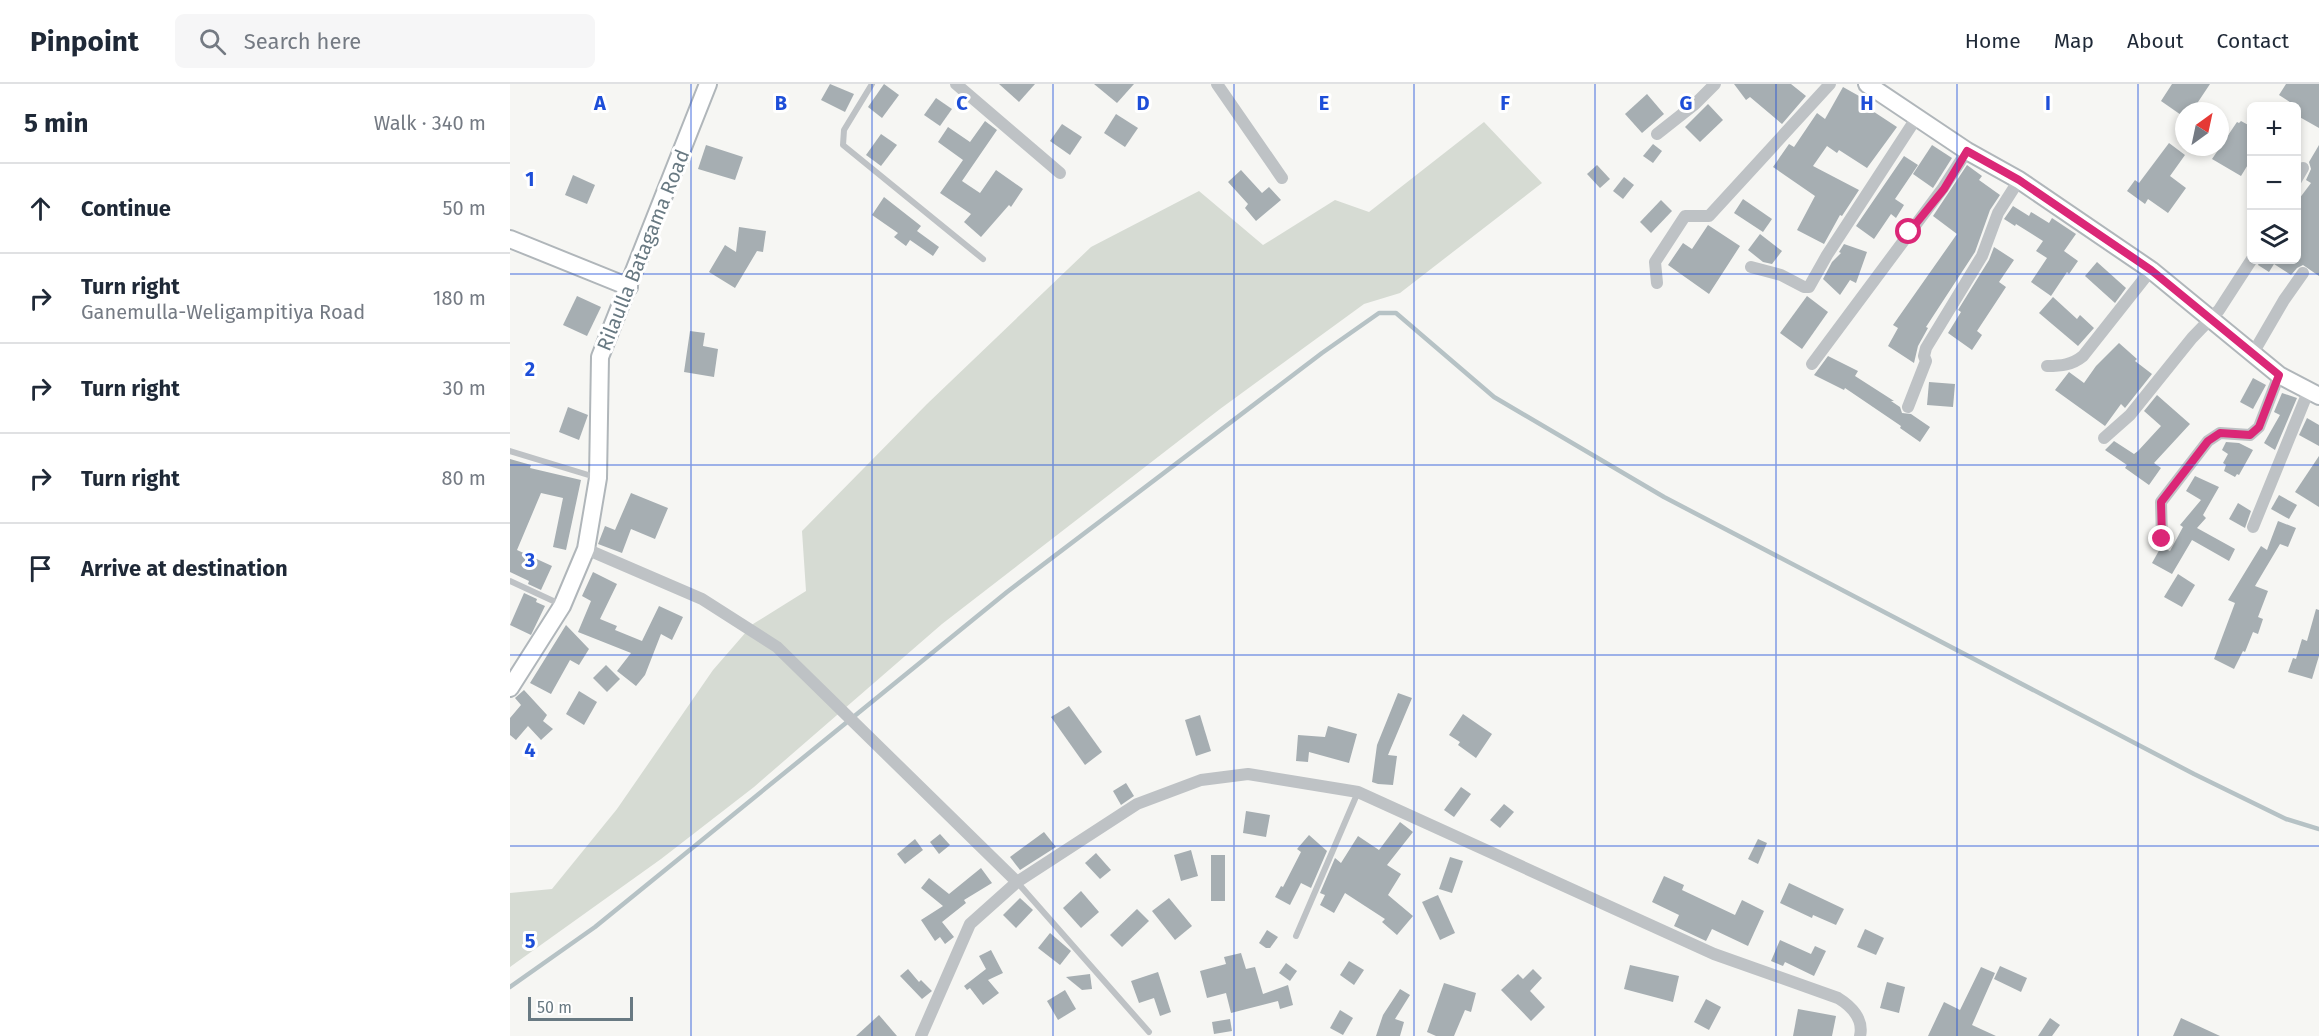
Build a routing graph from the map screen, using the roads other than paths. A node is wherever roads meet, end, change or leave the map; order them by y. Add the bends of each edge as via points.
1 (708, 84) edge
2 (872, 84) edge
3 (956, 84) edge
4 (1217, 84) edge
5 (1715, 84) edge
6 (1830, 84) edge
7 (1868, 84) edge
8 (1917, 117) junction
9 (1657, 134) dead end
10 (1967, 151) junction
11 (2303, 168) dead end
12 (2301, 171) edge
13 (1059, 173) dead end
14 (1282, 178) dead end
15 (2019, 180) junction
16 (510, 239) edge
17 (983, 259) dead end
18 (2249, 264) edge
19 (1752, 267) dead end
20 (2151, 270) junction
21 (2303, 273) dead end
22 (1657, 283) dead end
23 (629, 287) junction
24 (2210, 319) junction
25 (2252, 355) junction
26 (1812, 364) dead end
27 (2047, 366) dead end
28 (2279, 375) junction
29 (2314, 394) edge
30 (1908, 407) dead end
31 (2104, 438) dead end
32 (510, 451) edge
33 (598, 478) junction
34 (2253, 527) dead end
35 (2162, 539) dead end
36 (586, 549) junction
37 (510, 581) edge
38 (562, 606) junction
39 (510, 688) edge
40 (1358, 792) junction
41 (1017, 882) junction
42 (1296, 936) dead end
43 (1149, 1032) dead end
44 (921, 1036) edge
45 (1860, 1036) edge

1 - 23 street, Rilaulla Batagama Road
2 - 17 lane via 844,130 843,146
3 - 13 street
4 - 14 street
5 - 9 street
6 - 22 street via 1709,216 1685,216 1655,262
7 - 8 street
8 - 10 street
8 - 19 street via 1809,287
10 - 15 street
10 - 26 street via 1944,189
11 - 12 street
15 - 20 street
15 - 30 street via 1998,213 1982,256 1926,348 1926,361
16 - 23 street
18 - 24 street
20 - 24 street
20 - 27 street via 2083,356 2075,363
21 - 25 street
23 - 33 street, Rilaulla Batagama Road via 600,357
24 - 25 street
24 - 31 street via 2151,391
25 - 28 street
28 - 29 street
28 - 35 street via 2259,427 2250,435 2220,433 2208,441 2161,502
29 - 34 street
32 - 33 lane
33 - 36 street, Rilaulla Batagama Road
36 - 38 street, Rilaulla Batagama Road
36 - 41 street via 702,599 777,647
37 - 38 lane
38 - 39 street, Rilaulla Batagama Road
40 - 41 street via 1248,774 1200,780 1137,804
40 - 42 lane
40 - 45 street via 1714,954 1838,998 1853,1008 1862,1029
41 - 43 lane
41 - 44 street via 970,924

